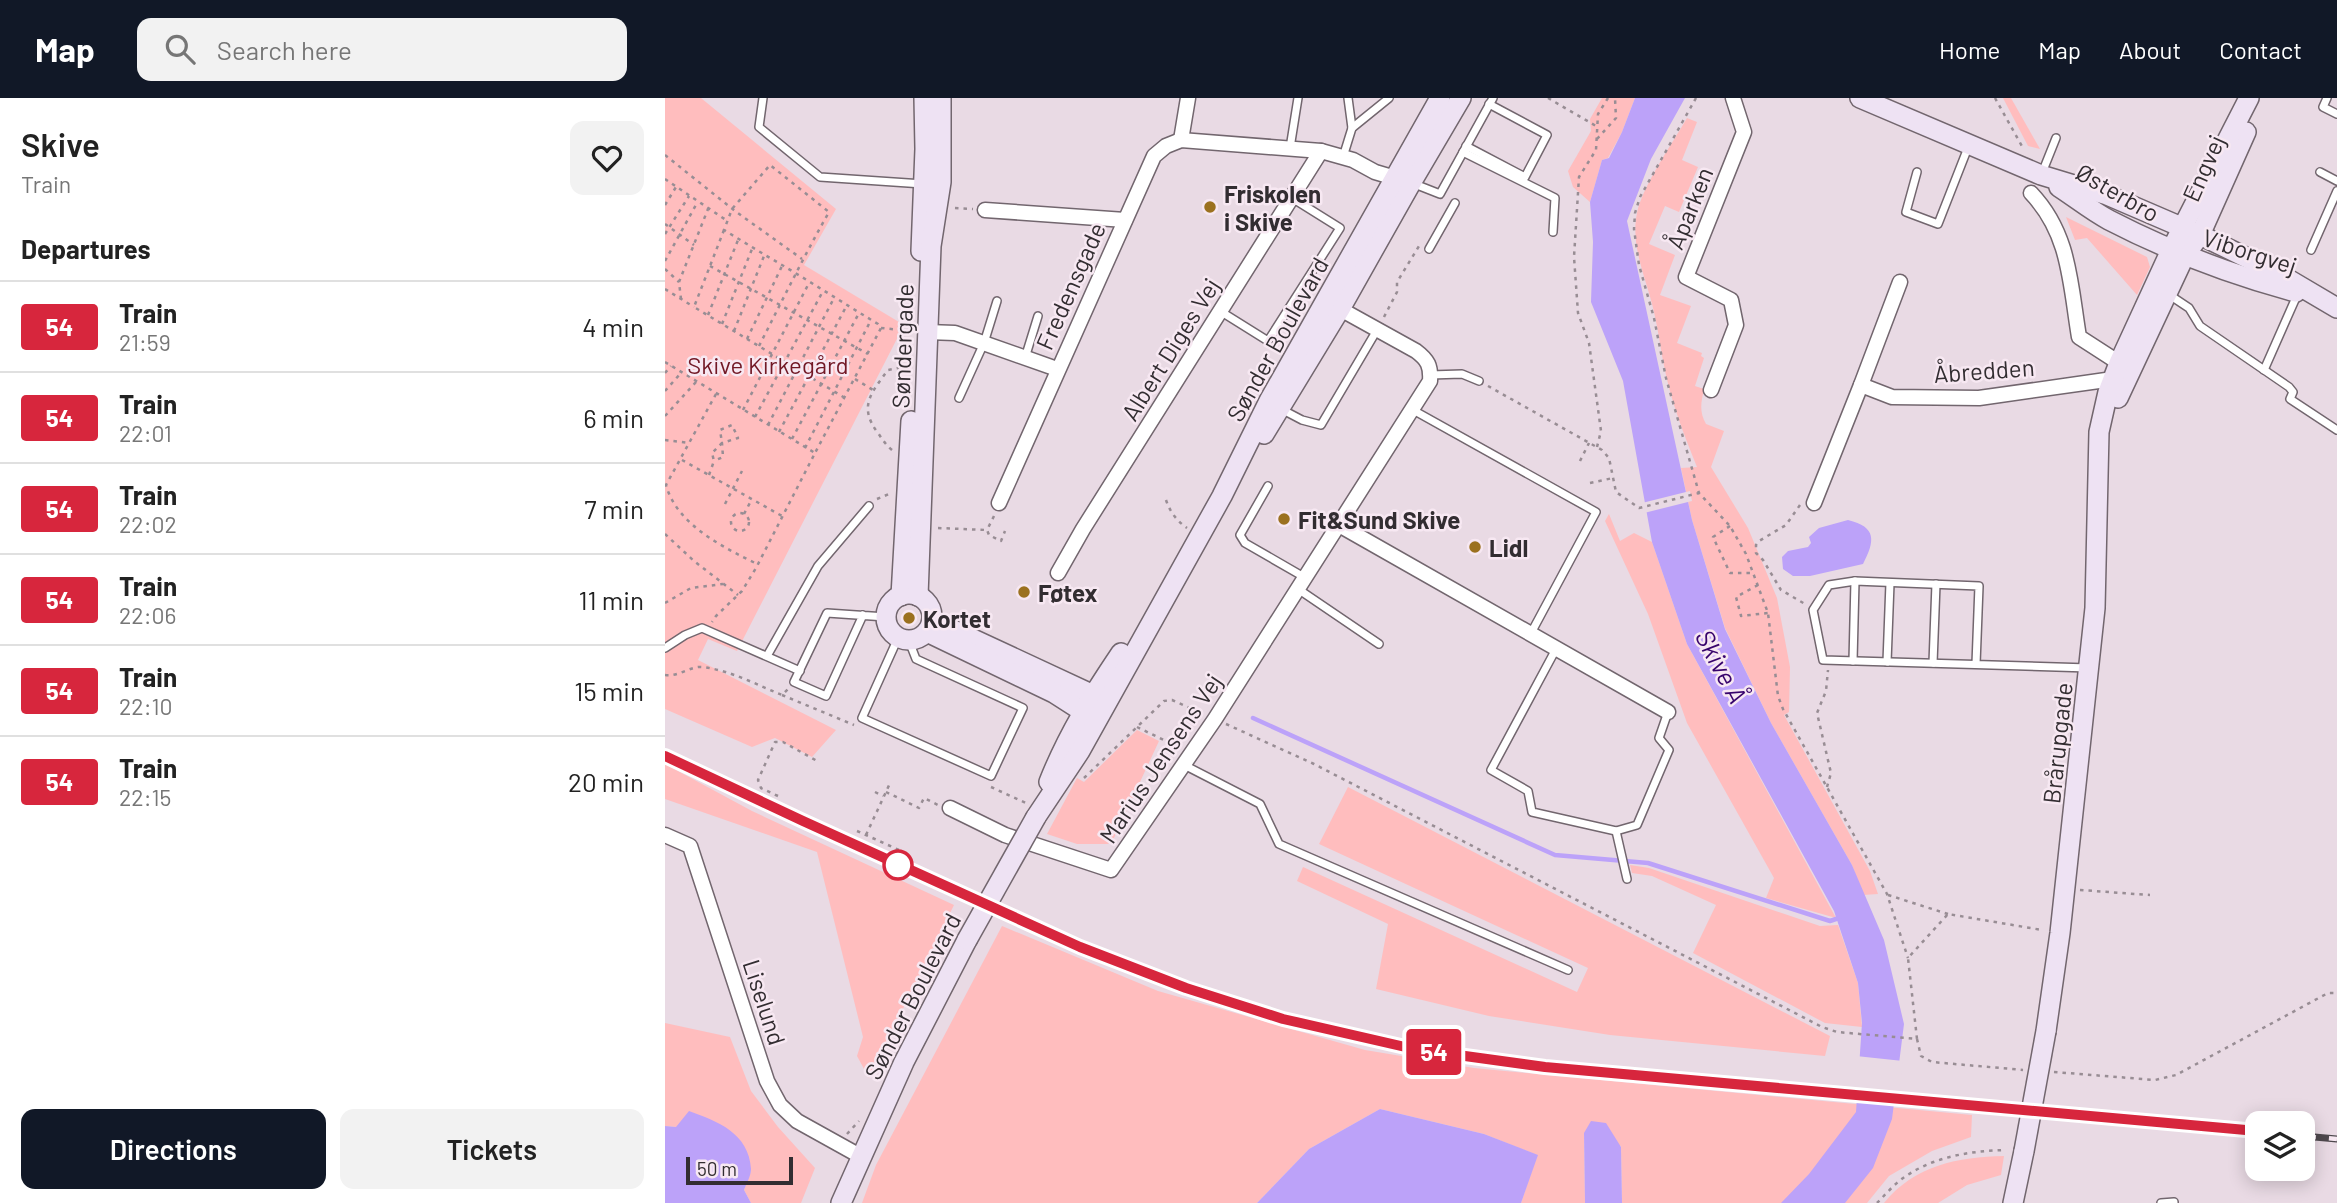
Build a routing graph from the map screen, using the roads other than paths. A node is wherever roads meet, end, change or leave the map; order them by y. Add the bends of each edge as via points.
1 (763, 98) edge
2 (924, 98) edge
3 (941, 98) edge
4 (1188, 98) edge
5 (1298, 98) edge
6 (1348, 98) edge
7 (1389, 98) edge
8 (1440, 98) edge
9 (1461, 98) edge
10 (1733, 98) edge
11 (1860, 98) edge
12 (2249, 98) edge
13 (2261, 98) edge
14 (2326, 98) edge
15 (1491, 101) edge
16 (2337, 114) edge
17 (1352, 128) junction
18 (2056, 138) dead end
19 (1181, 140) junction
20 (1969, 145) junction
21 (1290, 148) junction
22 (1465, 149) junction
23 (1321, 151) junction
24 (1343, 157) junction
25 (1917, 172) dead end
26 (2320, 172) dead end
27 (2041, 175) junction
28 (1402, 180) junction
29 (2337, 181) edge
30 (924, 184) junction
31 (2337, 191) edge
32 (2031, 193) dead end
33 (1292, 198) junction
34 (1455, 203) dead end
35 (985, 210) road end
36 (1125, 220) junction
37 (1553, 232) dead end
38 (2192, 232) junction
39 (1429, 249) road end
40 (2311, 250) dead end
41 (2178, 253) junction
42 (1901, 282) dead end
43 (2168, 293) junction
44 (2306, 294) junction
45 (997, 301) dead end
46 (1333, 305) junction
47 (2337, 308) edge
48 (1220, 311) junction
49 (1038, 316) dead end
50 (1377, 330) junction
51 (927, 332) junction
52 (984, 343) junction
53 (1025, 358) junction
54 (1057, 369) junction
55 (2264, 370) junction
56 (2121, 371) junction
57 (1430, 375) junction
58 (1479, 381) road end
59 (1861, 385) junction
60 (1711, 390) dead end
61 (959, 398) dead end
62 (1275, 405) junction
63 (1413, 410) junction
64 (2337, 430) edge
65 (1268, 486) dead end
66 (999, 503) dead end
67 (1814, 503) road end
68 (869, 506) road end
69 (1339, 525) junction
70 (1058, 573) dead end
71 (1854, 581) junction
72 (1301, 583) junction
73 (1890, 583) junction
74 (1936, 584) junction
75 (909, 596) junction
76 (863, 615) junction
77 (886, 617) junction
78 (917, 633) junction
79 (1530, 635) junction
80 (1379, 644) dead end
81 (665, 648) edge
82 (1556, 649) junction
83 (767, 656) junction
84 (1853, 661) junction
85 (1887, 662) junction
86 (1933, 663) junction
87 (1976, 664) junction
88 (2089, 668) junction
89 (800, 671) junction
90 (1095, 707) junction
91 (1668, 712) joint
92 (1188, 759) junction
93 (946, 807) road end
94 (1616, 831) junction
95 (665, 835) edge
96 (1627, 879) dead end
97 (1568, 970) dead end
98 (860, 1156) junction
99 (2174, 1202) edge
100 (841, 1203) edge
101 (2013, 1203) edge
102 (2161, 1203) edge

1 - 30 lane via 759,127 820,177
2 - 30 street, Søndergade
3 - 51 street, Søndergade via 942,145
4 - 19 street
5 - 21 lane
6 - 17 lane
7 - 17 lane
8 - 28 street, Sønder Boulevard
9 - 28 street, Sønder Boulevard
10 - 60 street, Åparken via 1744,132 1685,277 1731,300 1736,325
11 - 20 street, Østerbro
12 - 38 street, Engvej
13 - 38 street, Engvej
14 - 16 lane via 2323,107
15 - 22 lane
15 - 22 lane via 1548,135 1525,177
17 - 24 lane
18 - 27 lane
19 - 21 street
19 - 36 street, Fredensgade via 1154,156
20 - 25 lane via 1938,225 1906,212
20 - 27 street, Østerbro
21 - 23 street
22 - 28 lane via 1440,194
22 - 37 lane via 1555,198
23 - 24 street
23 - 33 street, Albert Diges Vej
24 - 28 street
26 - 29 lane
27 - 38 street, Østerbro via 2107,195
27 - 41 street, Østerbro via 2107,219
28 - 46 street, Sønder Boulevard
30 - 75 street, Søndergade via 906,489
31 - 40 lane
32 - 56 street via 2047,210 2066,254 2079,337
33 - 48 street, Albert Diges Vej
33 - 48 lane via 1340,228 1268,341
34 - 39 lane
35 - 36 street
36 - 54 street, Fredensgade
38 - 41 street, Engvej
38 - 44 street, Viborgvej via 2276,272
41 - 43 street, Brårupgade
41 - 44 street, Viborgvej
41 - 56 street, Brårupgade
42 - 59 street
43 - 55 lane via 2189,308 2200,326
43 - 56 street, Brårupgade
44 - 47 street, Viborgvej
44 - 55 lane
45 - 52 lane
46 - 50 street
46 - 62 street, Sønder Boulevard
48 - 70 street, Albert Diges Vej
49 - 53 lane
50 - 57 street via 1427,360
50 - 62 lane via 1321,425
51 - 52 street via 955,333
51 - 75 street, Søndergade
52 - 53 street
52 - 61 lane
53 - 54 street
54 - 66 street, Fredensgade
55 - 64 lane via 2293,392 2290,399
56 - 59 street, Åbredden via 1979,398 1892,397
56 - 88 street, Brårupgade via 2099,432
57 - 58 lane via 1462,374
57 - 63 street, Marius Jensens Vej
59 - 67 street
62 - 90 street, Sønder Boulevard
63 - 69 street, Marius Jensens Vej
63 - 79 lane via 1596,512
65 - 72 lane via 1240,535
68 - 83 lane via 818,566
69 - 72 street, Marius Jensens Vej
69 - 79 street
71 - 73 lane
71 - 84 lane
71 - 84 lane via 1829,585 1813,610 1823,660
72 - 80 lane
72 - 92 street, Marius Jensens Vej
73 - 74 lane
73 - 85 lane
74 - 86 lane
74 - 87 lane via 1979,586
75 - 77 street via 889,605
75 - 78 street via 929,606
76 - 77 lane
76 - 89 lane via 827,613
76 - 89 lane via 826,696 795,682
77 - 78 street via 888,627
78 - 78 lane via 916,659 1023,708 991,776 862,718
78 - 90 street
79 - 82 street
81 - 83 lane via 702,628
82 - 91 street
82 - 94 lane via 1491,770 1528,792 1532,812
83 - 89 lane
84 - 85 lane
85 - 86 lane
86 - 87 lane
87 - 88 lane
88 - 101 street, Brårupgade, bridge via 2060,933
90 - 98 street, Sønder Boulevard, bridge via 1065,743 1036,817 967,940
91 - 94 lane via 1659,738 1668,750 1637,825
92 - 93 street, Marius Jensens Vej via 1111,870 1005,835
92 - 97 lane via 1260,804 1279,844
94 - 96 lane
95 - 98 street, Liselund via 690,846 767,1081 780,1105 797,1121
98 - 100 street, Sønder Boulevard
99 - 102 lane

